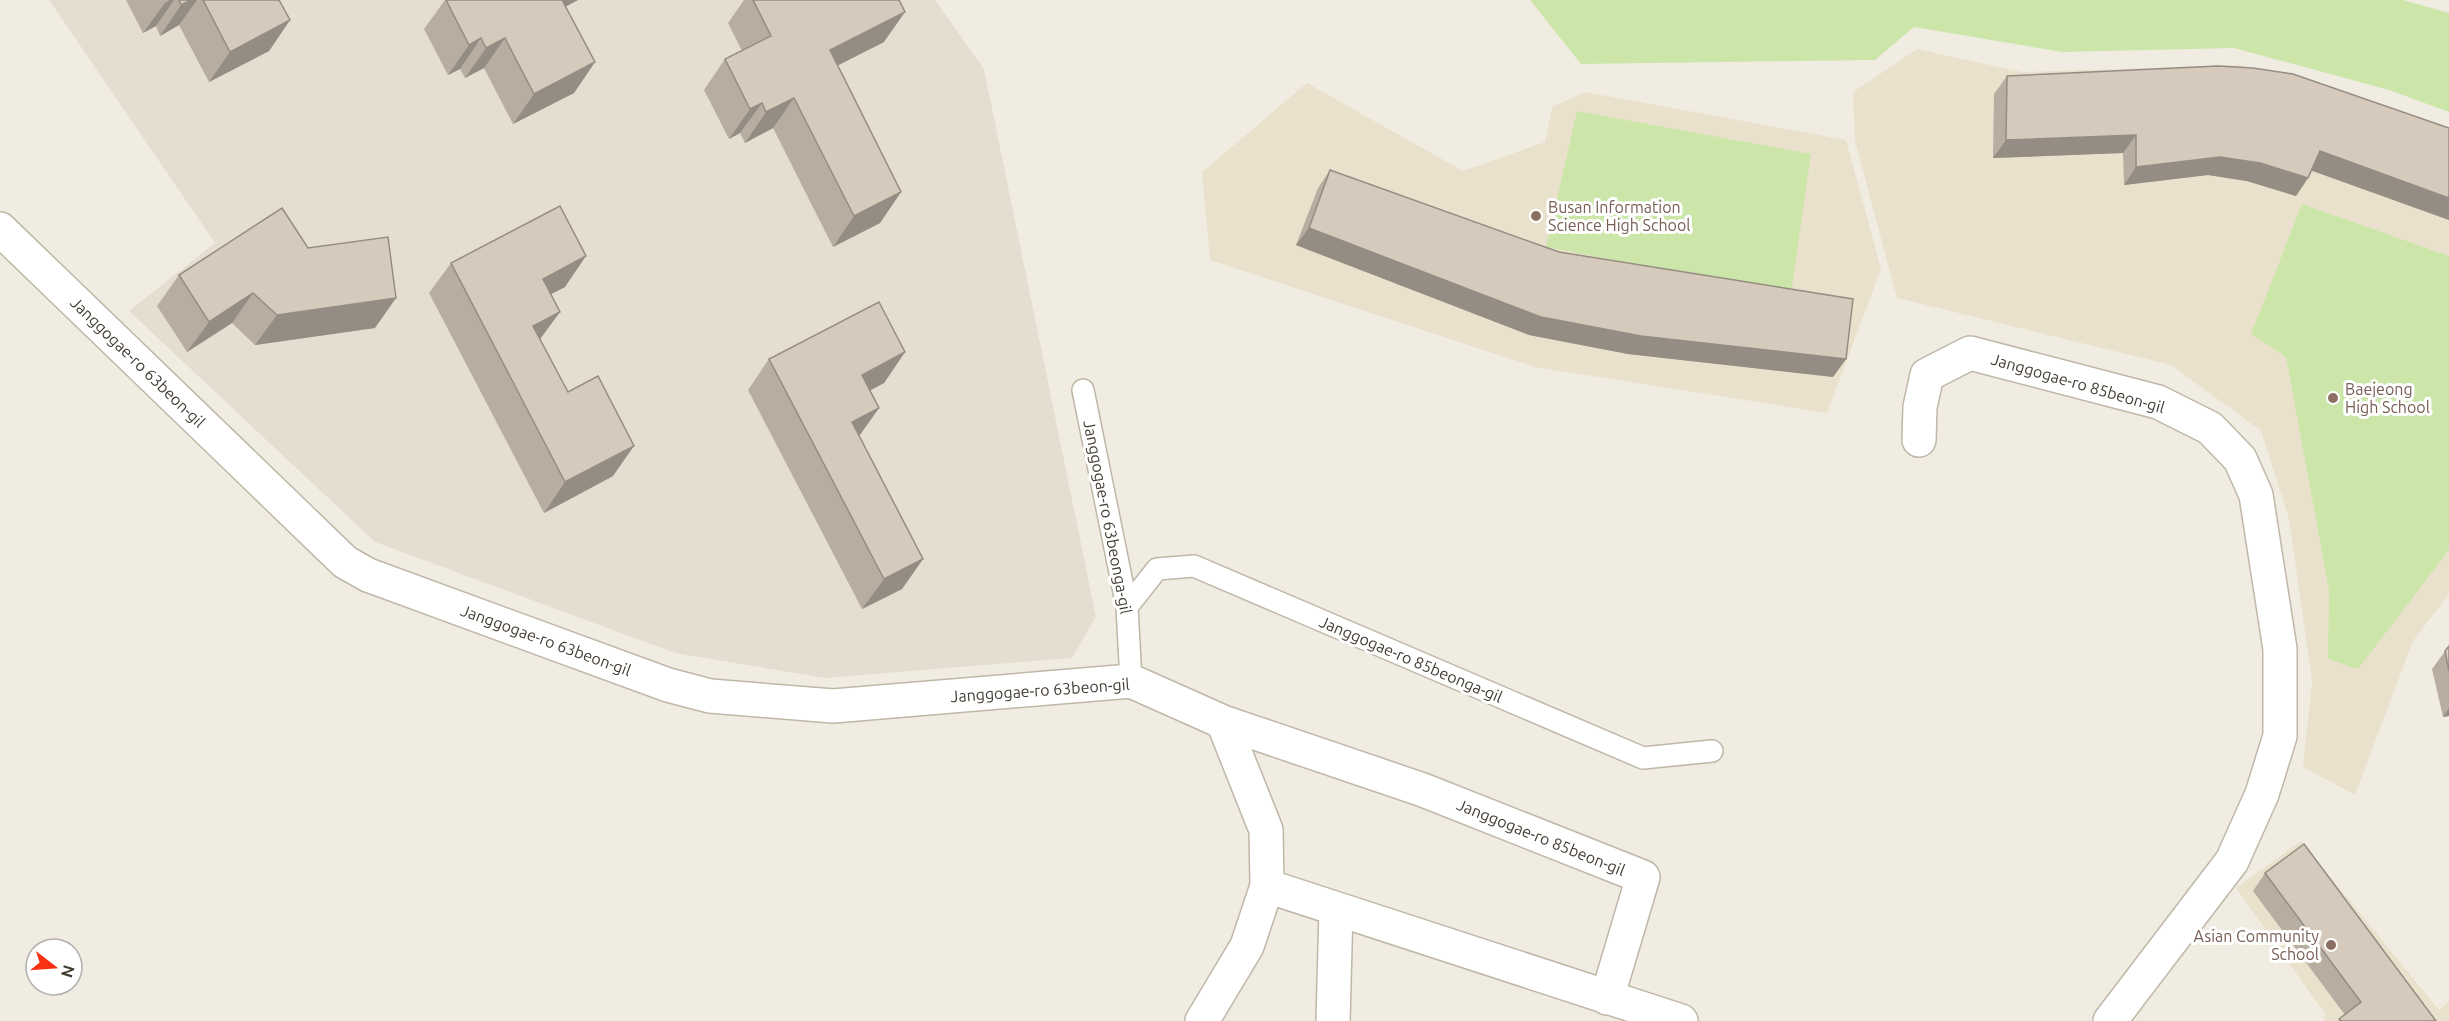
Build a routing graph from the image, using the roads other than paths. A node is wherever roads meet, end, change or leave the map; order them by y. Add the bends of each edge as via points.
1 (0, 229) edge
2 (1083, 390) dead end
3 (1919, 440) dead end
4 (1127, 607) junction
5 (1131, 681) junction
6 (1223, 722) junction
7 (1712, 751) dead end
8 (1423, 790) joint
9 (1267, 886) junction
10 (1336, 910) junction
11 (1607, 998) junction
12 (1202, 1021) edge
13 (1333, 1021) edge
14 (1681, 1021) edge
15 (2110, 1021) edge

1 - 5 street, Janggogae-ro 63beon-gil via 345,562 368,575 669,685 710,696 833,706
2 - 4 lane, Janggogae-ro 63beonga-gil
3 - 15 street, Janggogae-ro 85beon-gil via 1920,407 1927,375 1970,353 2158,402 2210,428 2240,459 2256,495 2280,649 2280,736 2262,794 2232,861
4 - 5 lane, Janggogae-ro 63beonga-gil
4 - 7 lane, Janggogae-ro 85beonga-gil via 1157,569 1194,566 1643,758
5 - 6 street, Janggogae-ro 63beon-gil
6 - 8 street, Janggogae-ro 63beon-gil
6 - 9 street via 1266,830
8 - 11 street, Janggogae-ro 85beon-gil via 1643,878
9 - 10 street
9 - 12 street via 1247,946
10 - 11 street
10 - 13 street
11 - 14 street

